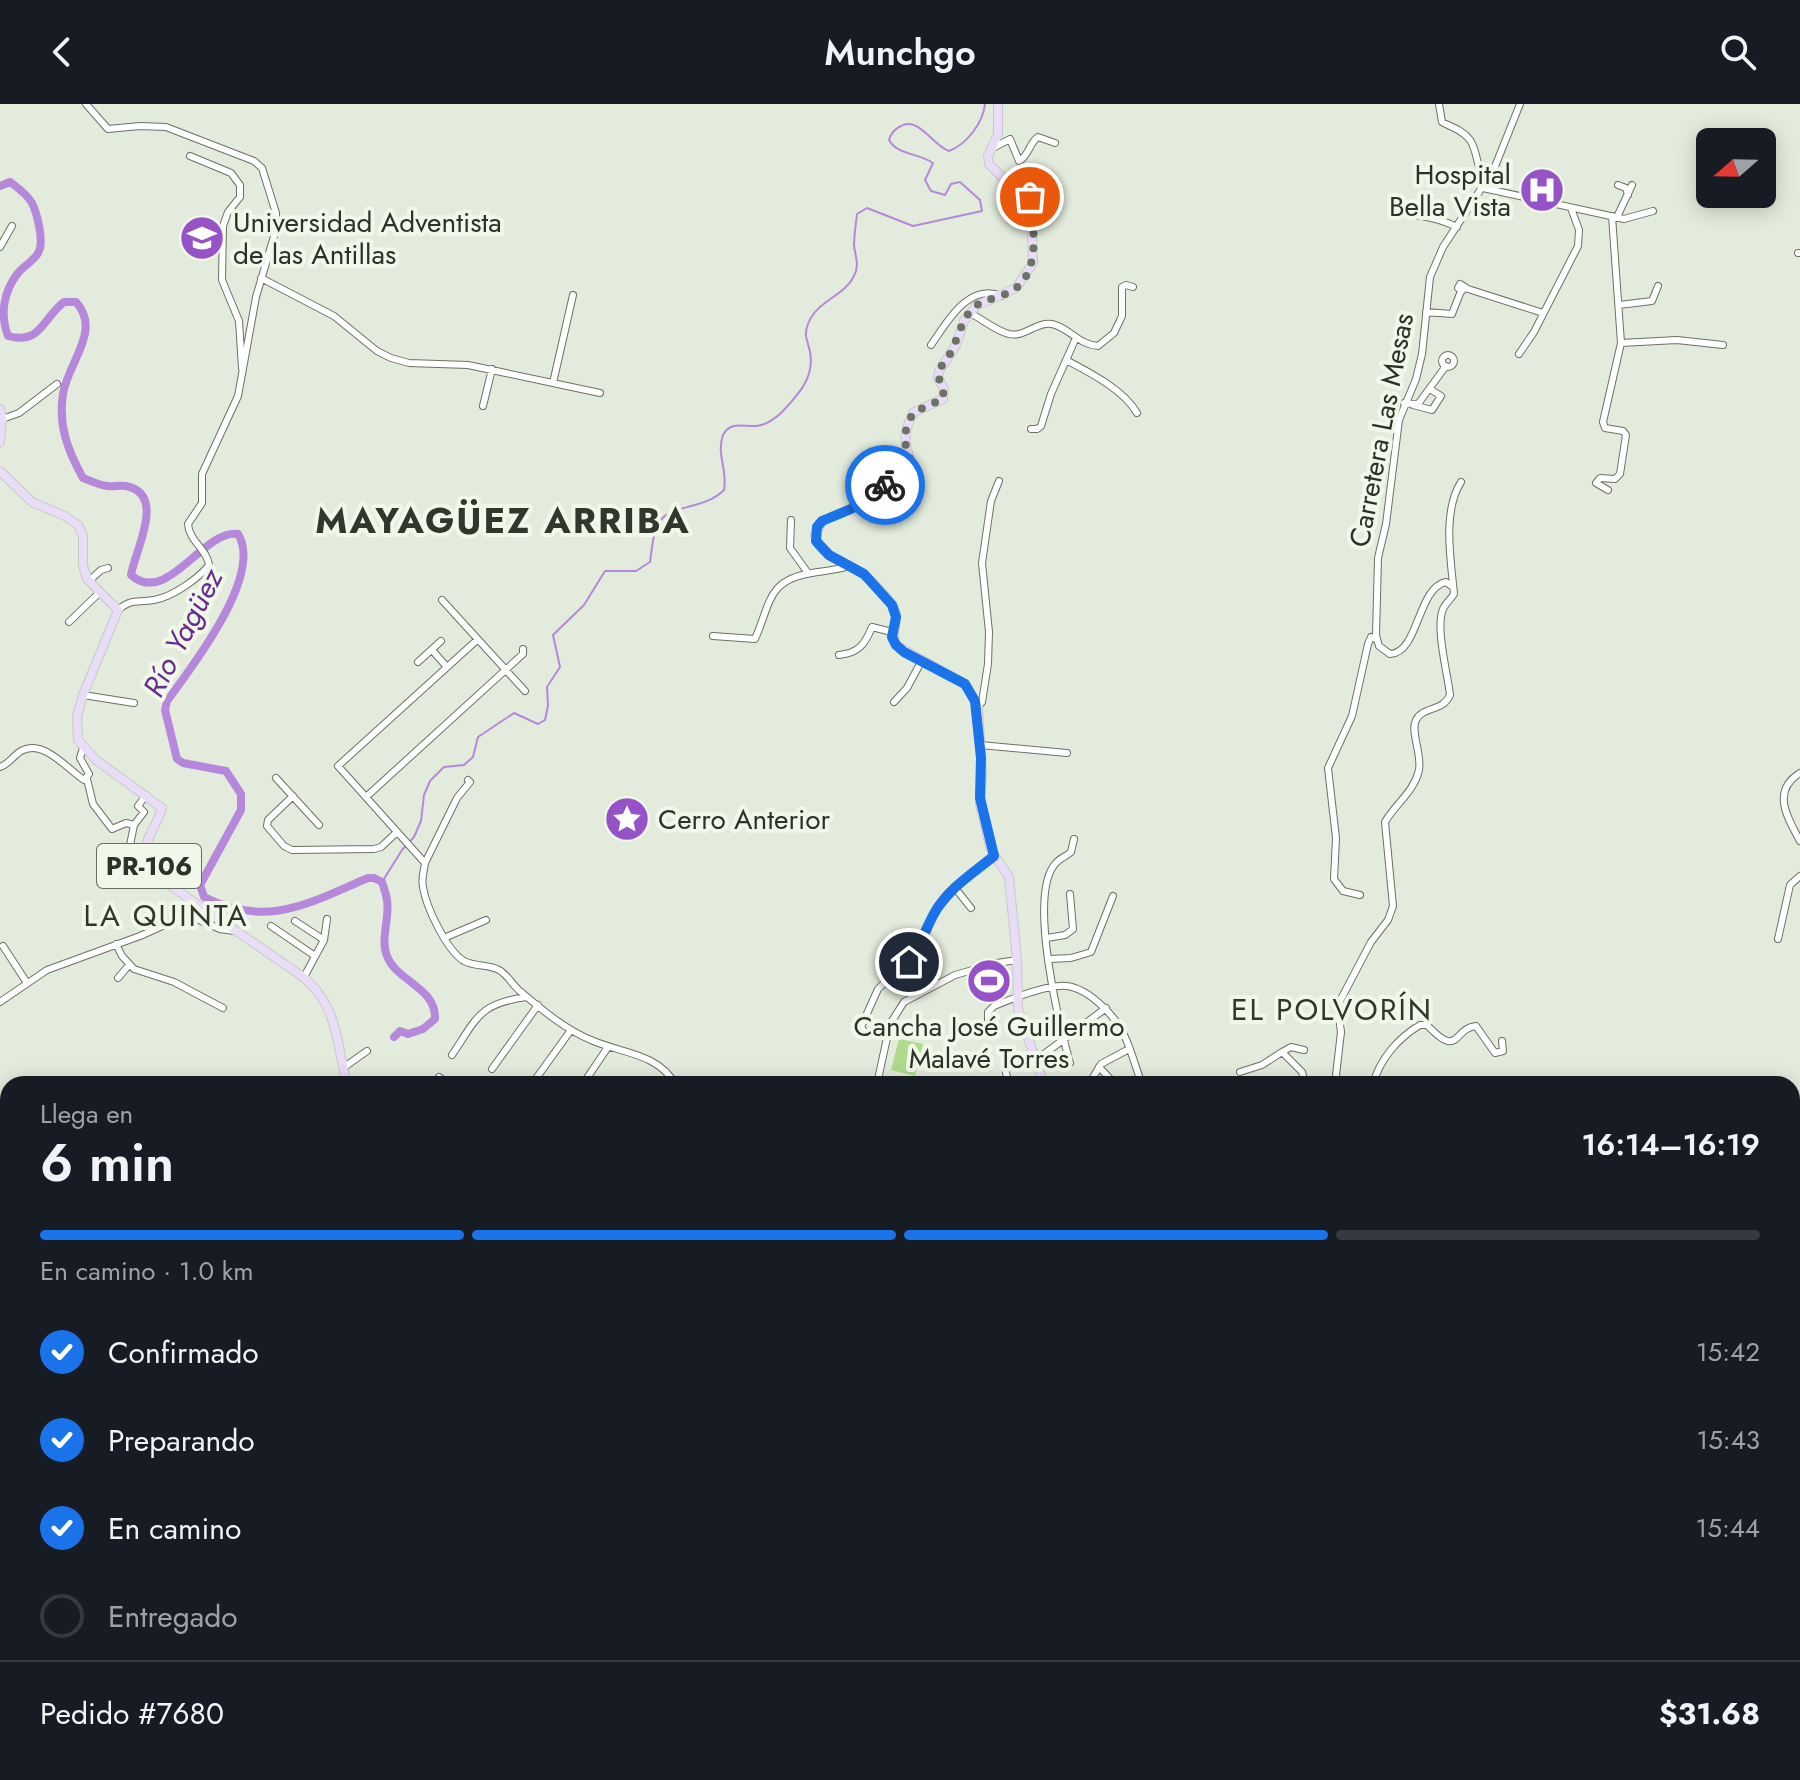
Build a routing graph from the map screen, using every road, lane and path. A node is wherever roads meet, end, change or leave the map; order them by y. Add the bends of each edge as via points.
1 (86, 104) edge
2 (998, 104) edge
3 (1439, 104) edge
4 (1520, 104) edge
5 (1055, 143) dead end
6 (991, 149) junction
7 (190, 156) dead end
8 (1618, 185) dead end
9 (1632, 185) dead end
10 (1484, 186) junction
11 (1629, 196) junction
12 (1571, 208) junction
13 (1393, 210) dead end
14 (1653, 211) dead end
15 (1614, 216) junction
16 (12, 226) dead end
17 (1457, 227) junction
18 (0, 247) edge
19 (261, 278) junction
20 (1658, 286) dead end
21 (1133, 287) dead end
22 (573, 295) dead end
23 (1001, 296) junction
24 (1619, 305) junction
25 (1426, 312) junction
26 (970, 313) junction
27 (1543, 313) junction
28 (1075, 340) junction
29 (1621, 343) junction
30 (931, 345) dead end
31 (1723, 345) dead end
32 (1519, 354) dead end
33 (1066, 360) junction
34 (1446, 366) dead end
35 (492, 369) junction
36 (243, 371) junction
37 (553, 383) junction
38 (57, 384) dead end
39 (1430, 389) junction
40 (600, 393) dead end
41 (1404, 403) junction
42 (1413, 405) junction
43 (483, 406) dead end
44 (1137, 413) dead end
45 (1, 414) edge
46 (1031, 429) dead end
47 (0, 442) edge
48 (0, 471) edge
49 (999, 481) dead end
50 (1461, 482) dead end
51 (1608, 490) dead end
52 (791, 520) dead end
53 (850, 566) junction
54 (108, 568) dead end
55 (808, 573) junction
56 (89, 581) junction
57 (1453, 587) junction
58 (100, 592) junction
59 (442, 600) dead end
60 (118, 610) junction
61 (69, 622) dead end
62 (892, 632) junction
63 (713, 636) dead end
64 (1376, 639) junction
65 (477, 640) junction
66 (441, 641) dead end
67 (523, 649) dead end
68 (432, 650) junction
69 (839, 655) dead end
70 (418, 662) dead end
71 (921, 662) junction
72 (447, 667) junction
73 (505, 670) junction
74 (525, 691) dead end
75 (83, 695) junction
76 (894, 702) dead end
77 (134, 703) dead end
78 (978, 707) junction
79 (980, 745) junction
80 (83, 748) junction
81 (1067, 753) dead end
82 (0, 767) edge
83 (1800, 773) edge
84 (276, 778) dead end
85 (87, 779) junction
86 (468, 780) dead end
87 (146, 795) junction
88 (293, 796) junction
89 (366, 797) junction
90 (1789, 819) junction
91 (1799, 821) edge
92 (134, 825) junction
93 (319, 825) dead end
94 (396, 833) junction
95 (1074, 839) dead end
96 (1800, 841) edge
97 (130, 845) dead end
98 (145, 856) junction
99 (994, 856) junction
100 (119, 863) dead end
101 (425, 863) junction
102 (1800, 876) edge
103 (955, 888) junction
104 (1070, 894) dead end
105 (1360, 895) dead end
106 (1113, 896) dead end
107 (971, 908) dead end
108 (327, 919) dead end
109 (486, 920) dead end
110 (295, 921) dead end
111 (271, 926) dead end
112 (234, 931) junction
113 (444, 938) junction
114 (1047, 938) junction
115 (1778, 939) dead end
116 (324, 940) junction
117 (116, 944) junction
118 (3, 946) dead end
119 (919, 949) junction
120 (937, 955) dead end
121 (315, 956) junction
122 (1049, 959) junction
123 (1017, 960) junction
124 (129, 965) junction
125 (304, 977) junction
126 (118, 978) dead end
127 (27, 983) junction
128 (1051, 988) junction
129 (527, 997) junction
130 (1017, 998) junction
131 (0, 1002) edge
132 (538, 1005) junction
133 (223, 1008) dead end
134 (1106, 1008) junction
135 (892, 1021) junction
136 (571, 1030) junction
137 (988, 1032) dead end
138 (873, 1035) junction
139 (888, 1036) junction
140 (1063, 1039) junction
141 (1502, 1041) dead end
142 (358, 1042) dead end
143 (608, 1047) junction
144 (1129, 1049) junction
145 (1304, 1050) dead end
146 (1282, 1052) junction
147 (452, 1055) dead end
148 (1036, 1060) junction
149 (1070, 1063) dead end
150 (1099, 1067) junction
151 (343, 1068) junction
152 (492, 1069) dead end
153 (1240, 1072) dead end
154 (1006, 1073) dead end
155 (345, 1076) edge
156 (538, 1076) edge
157 (588, 1076) edge
158 (669, 1076) edge
159 (879, 1076) edge
160 (1007, 1076) edge
161 (1041, 1076) edge
162 (1094, 1076) edge
163 (1107, 1076) edge
164 (1139, 1076) edge
165 (1303, 1076) edge
166 (1336, 1076) edge
167 (1376, 1076) edge

1 - 19 street via 108,129 166,127 260,165 276,219
2 - 6 main road via 998,134
3 - 10 street via 1442,122 1471,140
4 - 10 street, Carretera Las Mesas
5 - 6 street via 1038,137 1019,161 1010,139
6 - 23 main road via 989,164 1025,190 1031,205 1033,263 1016,288
7 - 36 street via 231,173 240,185 240,197 223,226 222,280 239,321
8 - 11 street
9 - 11 street
10 - 12 street
10 - 17 street, Carretera Las Mesas
11 - 15 street
12 - 15 street
12 - 27 street via 1579,240
13 - 17 street via 1436,217
14 - 15 street
15 - 24 street
16 - 18 street
17 - 25 street, Carretera Las Mesas via 1431,273
19 - 35 street via 334,316 391,358
19 - 36 street
20 - 24 street via 1652,301
21 - 28 street via 1122,287 1122,316 1109,339 1098,346
22 - 37 street
23 - 26 main road
23 - 30 street via 990,293 960,305
24 - 29 street
25 - 27 street via 1452,314 1463,290
25 - 41 street, Carretera Las Mesas via 1418,373
26 - 28 street via 1009,334 1049,324
26 - 53 main road via 939,371 943,399 914,412 905,430 904,446 913,466 908,474 817,527 821,549
27 - 32 street
28 - 33 street
29 - 31 street via 1677,340
29 - 51 street via 1603,422 1605,428 1626,435 1620,474 1596,483
33 - 44 street via 1130,401
33 - 46 street via 1041,426
34 - 39 street
35 - 37 street
35 - 43 street
36 - 60 street via 238,396 202,474 202,503 188,524 209,565 170,594 128,602
37 - 40 street
38 - 45 street via 19,413
39 - 42 street
39 - 42 street via 1441,396 1432,410
41 - 42 street
41 - 64 street, Carretera Las Mesas via 1378,558
45 - 47 main road
48 - 56 main road via 32,502 78,525
49 - 78 street via 982,563 988,654
50 - 57 street via 1450,532
52 - 55 street via 790,548
53 - 55 street
53 - 62 main road via 893,607
54 - 56 street
55 - 63 street via 779,584 755,639
56 - 58 main road
57 - 64 street via 1446,582 1435,587 1407,643 1395,655
57 - 166 street via 1442,618 1449,699 1416,720 1417,778 1384,827 1393,906 1341,999
58 - 60 main road
58 - 61 street
59 - 65 street
60 - 75 main road
62 - 69 street via 872,627 860,649
62 - 71 main road via 898,648
64 - 105 street via 1371,637 1368,644 1352,716 1327,774 1336,838 1334,879 1343,891
65 - 72 street
65 - 73 street
66 - 68 street
67 - 73 street
68 - 70 street
68 - 72 street
71 - 76 street
71 - 78 main road via 965,684
72 - 89 street via 338,766
73 - 74 street
73 - 89 street via 395,776
75 - 77 street
75 - 80 main road via 76,729
78 - 79 main road
79 - 81 street
79 - 99 main road via 980,798
80 - 85 street via 80,758 89,771
80 - 87 main road
82 - 85 street via 24,750 43,749
83 - 90 street via 1782,797
84 - 88 street
85 - 92 street via 93,804 112,829
86 - 101 street
87 - 92 street via 138,806 144,812
87 - 98 main road, PR-106 via 162,808 145,842
88 - 93 street
88 - 94 street via 267,826 292,850 374,849
89 - 94 street
90 - 91 street
90 - 96 street
92 - 97 street
94 - 101 street
95 - 114 street via 1071,852 1056,863 1044,893
98 - 100 street
98 - 112 main road, PR-106 via 156,876
99 - 103 street
99 - 123 main road via 1009,877
101 - 113 street via 423,887
102 - 115 street via 1790,885
103 - 107 street
103 - 119 street via 935,912
104 - 114 street via 1073,929
106 - 122 street via 1091,952
108 - 116 street
109 - 113 street
110 - 116 street
111 - 121 street
112 - 117 street via 186,917
112 - 125 main road, PR-106
113 - 129 street via 462,960 499,970
114 - 122 street
116 - 121 street
117 - 124 street
117 - 127 street
118 - 127 street
119 - 120 street
119 - 138 street via 878,989 861,1027
121 - 125 street
122 - 128 street
123 - 130 main road
123 - 135 street via 947,978 904,1002
124 - 126 street
124 - 133 street
125 - 151 main road, PR-106 via 331,1012
127 - 131 street
128 - 130 street
128 - 134 street via 1071,988
128 - 140 street
129 - 132 street
129 - 147 street via 487,1007
130 - 137 street via 990,1010
130 - 148 main road
132 - 136 street
132 - 152 street
134 - 140 street
134 - 144 street
135 - 138 street
135 - 139 street
136 - 143 street
136 - 156 street
138 - 139 street
139 - 159 street
140 - 148 street
140 - 149 street
141 - 167 street via 1503,1051 1495,1053 1476,1026 1447,1041 1420,1025 1384,1057
142 - 151 street via 365,1052
143 - 157 street
143 - 158 street via 646,1058
144 - 150 street
144 - 164 street
145 - 146 street via 1291,1047
146 - 153 street
146 - 165 street
148 - 161 main road
150 - 162 street
150 - 163 street
151 - 155 main road, PR-106
154 - 160 street

